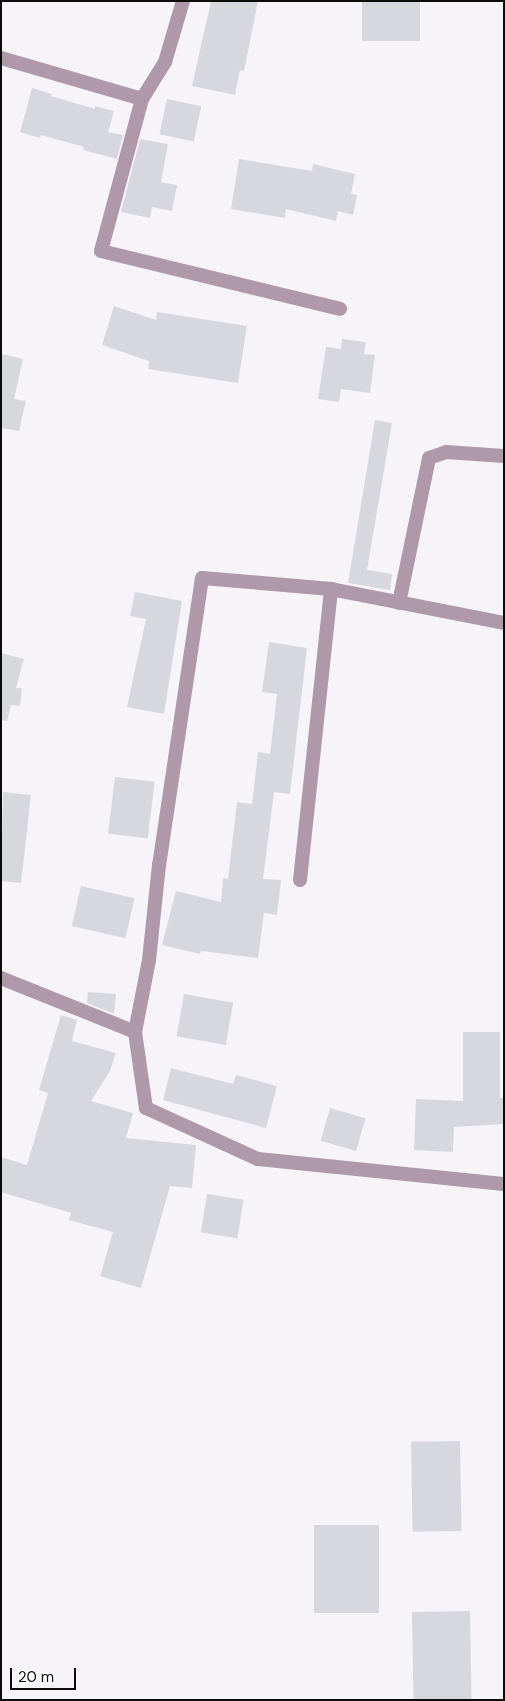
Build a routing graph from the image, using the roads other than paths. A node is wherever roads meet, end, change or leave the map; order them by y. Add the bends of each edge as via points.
1 (183, 1) edge
2 (1, 58) edge
3 (142, 99) junction
4 (340, 309) dead end
5 (504, 456) edge
6 (331, 589) junction
7 (399, 603) junction
8 (504, 623) edge
9 (300, 880) dead end
10 (1, 978) edge
11 (135, 1032) junction
12 (504, 1184) edge

1 - 3 street via 165,62
2 - 3 street
3 - 4 street via 101,251
5 - 7 street via 446,452 429,458
6 - 7 street
6 - 9 street
6 - 11 street via 202,578 149,960
7 - 8 street
10 - 11 street
11 - 12 street via 146,1108 258,1159

